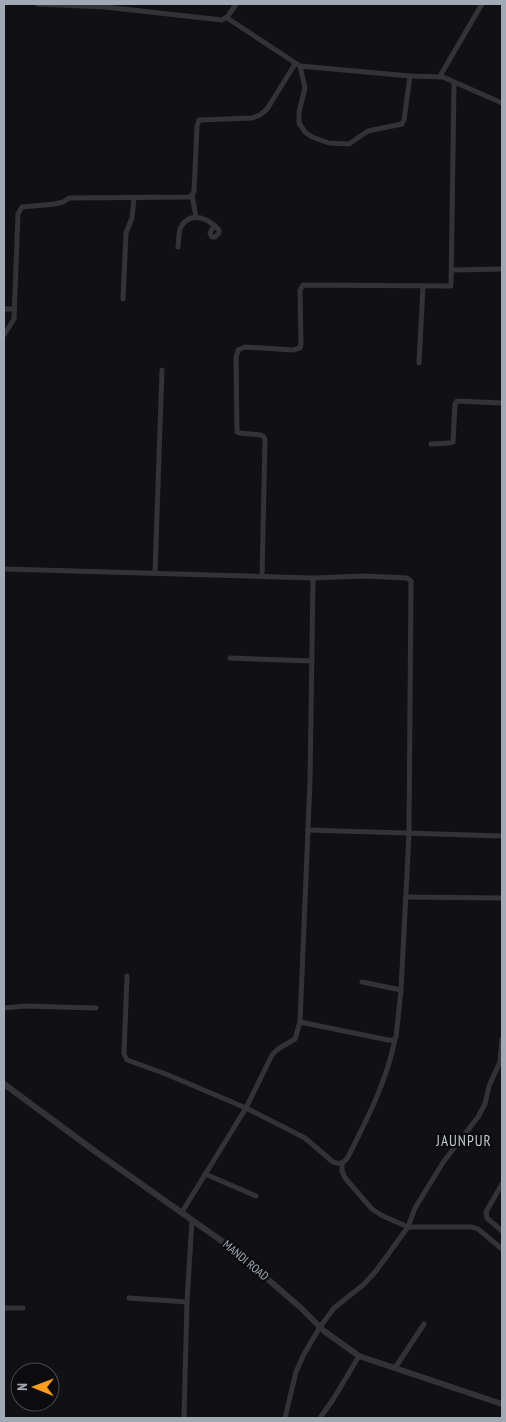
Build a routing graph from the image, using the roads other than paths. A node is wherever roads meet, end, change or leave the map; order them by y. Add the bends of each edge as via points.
1 (38, 4) edge
2 (236, 4) edge
3 (482, 4) edge
4 (227, 18) junction
5 (297, 65) junction
6 (410, 76) junction
7 (440, 76) junction
8 (454, 83) junction
9 (502, 103) edge
10 (192, 195) junction
11 (134, 198) junction
12 (196, 217) junction
13 (214, 226) dead end
14 (178, 247) dead end
15 (502, 269) edge
16 (452, 270) junction
17 (423, 287) junction
18 (123, 299) dead end
19 (4, 309) edge
20 (14, 309) junction
21 (4, 335) edge
22 (419, 363) dead end
23 (162, 370) dead end
24 (502, 403) edge
25 (431, 444) dead end
26 (4, 569) edge
27 (155, 573) junction
28 (262, 576) junction
29 (313, 578) junction
30 (230, 658) dead end
31 (312, 661) junction
32 (308, 830) junction
33 (409, 833) junction
34 (502, 836) edge
35 (406, 897) junction
36 (502, 898) edge
37 (126, 976) dead end
38 (362, 982) dead end
39 (401, 990) junction
40 (4, 1008) edge
41 (96, 1008) dead end
42 (300, 1022) junction
43 (395, 1039) junction
44 (502, 1039) edge
45 (4, 1084) edge
46 (246, 1108) junction
47 (342, 1163) junction
48 (206, 1174) junction
49 (502, 1184) edge
50 (256, 1196) dead end
51 (182, 1212) junction
52 (192, 1220) junction
53 (408, 1227) junction
54 (502, 1231) edge
55 (502, 1248) edge
56 (129, 1298) dead end
57 (187, 1302) junction
58 (4, 1308) edge
59 (23, 1308) dead end
60 (424, 1324) dead end
61 (320, 1327) junction
62 (359, 1356) junction
63 (395, 1368) junction
64 (502, 1404) edge
65 (184, 1418) edge
66 (285, 1418) edge
67 (320, 1418) edge

1 - 4 street via 105,7 220,20
2 - 4 street
3 - 7 street
4 - 5 street
5 - 6 street
5 - 6 street via 305,88 299,123 304,132 329,143 349,144 368,131 402,124
5 - 10 street via 260,116 199,120
6 - 7 street
7 - 8 street
8 - 9 street
8 - 16 street
10 - 11 street via 187,198
10 - 12 street
11 - 18 street via 132,218 126,233
11 - 20 street via 69,198 60,203 22,207 18,214
12 - 13 street via 207,219
12 - 14 street via 181,226
15 - 16 street
16 - 17 street via 450,287
17 - 22 street
17 - 28 street via 302,286 300,348 245,347 238,350 237,432 261,435 265,440
19 - 20 street
20 - 21 street via 14,321
23 - 27 street
24 - 25 street via 457,401 453,442
26 - 27 street
27 - 28 street
28 - 29 street
29 - 31 street
29 - 33 street via 363,576 407,578 411,581
30 - 31 street
31 - 32 street
32 - 33 street
32 - 42 street
33 - 34 street
33 - 35 street
35 - 36 street
35 - 39 street
37 - 46 street via 125,1058
38 - 39 street
39 - 43 street
40 - 41 street
42 - 43 street
42 - 46 street via 295,1039 272,1055
43 - 47 street via 377,1096 348,1157
44 - 53 street via 500,1062 483,1108 444,1161 415,1208
45 - 51 street, MANDI ROAD
46 - 47 street via 305,1138 334,1162
46 - 48 street
47 - 53 street via 345,1178 372,1209
48 - 50 street
48 - 51 street
49 - 54 street via 486,1216
51 - 52 street, MANDI ROAD
52 - 57 street
52 - 61 street, MANDI ROAD via 234,1249
53 - 55 street via 472,1227
53 - 61 street via 370,1278 334,1308
56 - 57 street
57 - 65 street
58 - 59 street
60 - 63 street
61 - 62 street, MANDI ROAD
61 - 66 street via 296,1372
62 - 63 street, MANDI ROAD
62 - 67 street
63 - 64 street, MANDI ROAD

